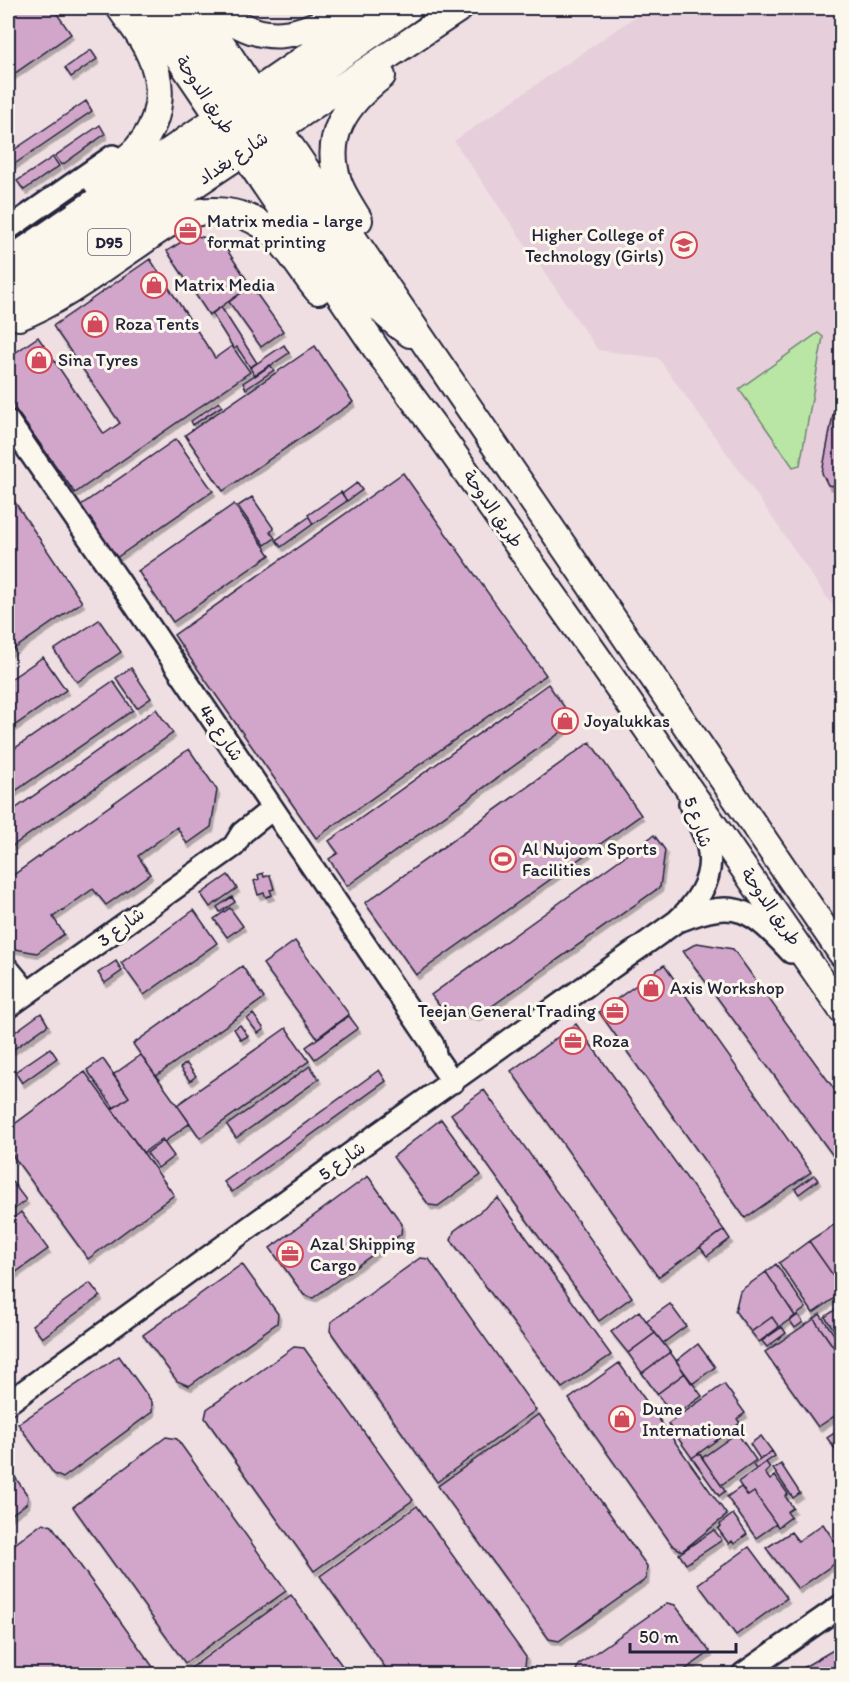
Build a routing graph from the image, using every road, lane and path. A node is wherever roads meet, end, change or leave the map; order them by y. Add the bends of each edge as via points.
1 (108, 8) edge
2 (120, 8) edge
3 (145, 8) edge
4 (169, 8) edge
5 (198, 8) edge
6 (216, 8) edge
7 (348, 8) edge
8 (378, 8) edge
9 (408, 8) edge
10 (460, 8) edge
11 (429, 29) junction
12 (248, 122) junction
13 (73, 217) junction
14 (8, 229) edge
15 (369, 261) junction
16 (8, 262) edge
17 (8, 292) edge
18 (8, 309) edge
19 (8, 321) edge
20 (425, 342) junction
21 (377, 350) junction
22 (8, 422) edge
23 (685, 784) junction
24 (277, 815) junction
25 (795, 886) junction
26 (677, 921) junction
27 (842, 932) edge
28 (842, 954) edge
29 (8, 969) edge
30 (820, 978) junction
31 (15, 998) edge
32 (842, 1010) edge
33 (457, 1078) junction
34 (8, 1403) edge
35 (842, 1605) edge
36 (743, 1674) edge

1 - 14 street via 134,44 145,70 148,105 140,126 117,153
2 - 13 main road via 152,60 158,80 158,108 144,140 92,188
3 - 12 main road, طريق الدوحة
4 - 12 main road
5 - 12 main road, طريق الدوحة
6 - 7 main road via 240,26 289,35 314,28
8 - 12 main road, شارع بغداد / D95
9 - 12 main road
10 - 11 main road, شارع بغداد / D95
11 - 12 main road, شارع بغداد / D95
11 - 15 main road via 404,59 352,102 337,130 337,177 363,230
12 - 13 main road, شارع بغداد / D95
12 - 15 main road, طريق الدوحة
12 - 17 main road via 28,274
12 - 18 main road, شارع بغداد / D95
12 - 20 main road via 370,299 390,319
12 - 21 main road, طريق الدوحة
13 - 16 main road, شارع بغداد / D95
15 - 20 main road, طريق الدوحة
19 - 21 main road via 62,296 178,219 200,212 224,212 249,218 271,232 331,306
20 - 25 main road, طريق الدوحة
21 - 23 main road, طريق الدوحة
22 - 24 street, 4a شارع
23 - 26 street, شارع 5 via 710,858 703,891
23 - 30 main road, طريق الدوحة
24 - 31 street, شارع 3 via 242,833 234,846
24 - 33 street, 4a شارع via 433,1045 447,1056
25 - 27 street
25 - 28 main road, طريق الدوحة
26 - 30 street, شارع 5 via 722,909 750,914
26 - 33 street, شارع 5
29 - 31 street
30 - 32 main road, طريق الدوحة
33 - 34 street, شارع 5
35 - 36 street

